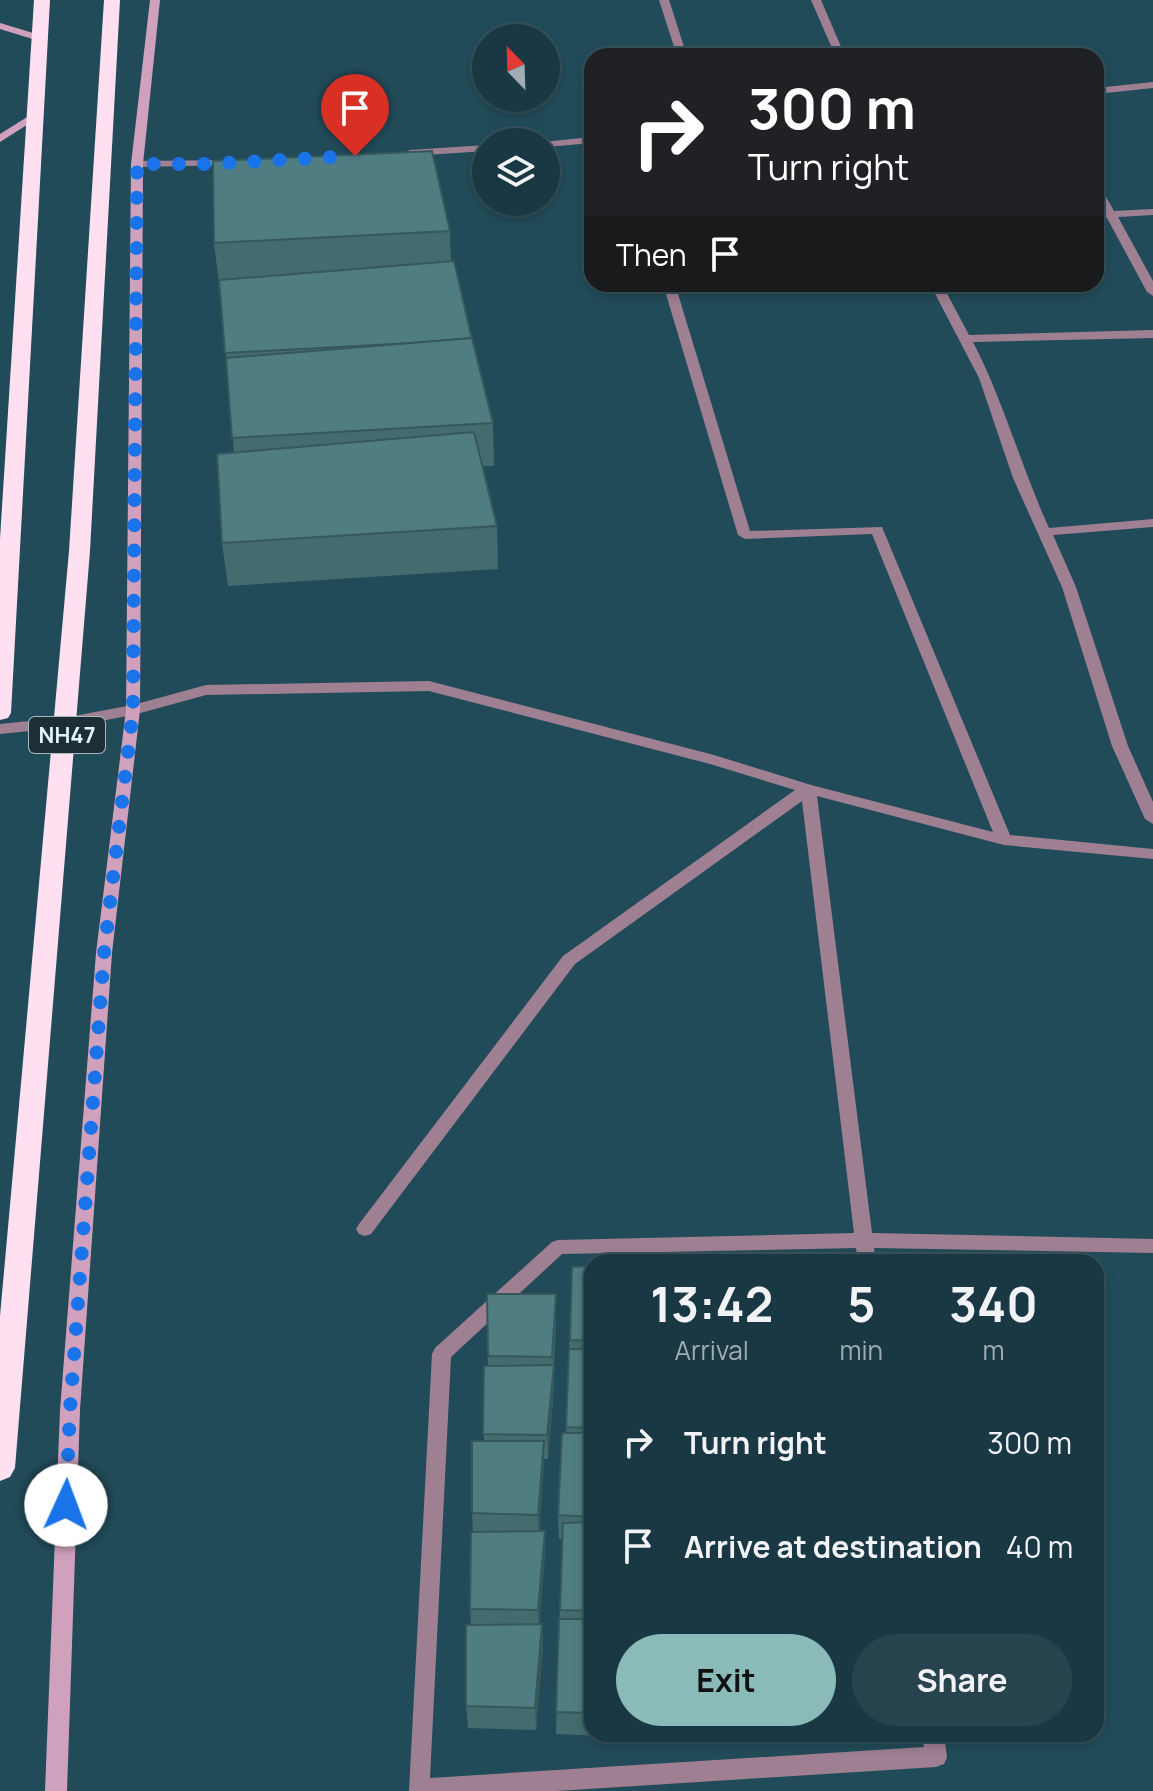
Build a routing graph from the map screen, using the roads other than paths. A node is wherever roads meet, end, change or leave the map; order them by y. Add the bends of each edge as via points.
1 (42, 0) edge
2 (112, 0) edge
3 (155, 0) edge
4 (664, 0) edge
5 (816, 0) edge
6 (0, 26) edge
7 (39, 38) junction
8 (679, 48) edge
9 (837, 48) edge
10 (1148, 85) edge
11 (1104, 90) edge
12 (1153, 101) edge
13 (36, 116) junction
14 (0, 139) edge
15 (584, 141) edge
16 (560, 143) edge
17 (472, 149) edge
18 (400, 153) edge
19 (238, 163) edge
20 (137, 164) junction
21 (1104, 203) edge
22 (1153, 212) edge
23 (1104, 215) edge
24 (1110, 215) junction
25 (671, 292) edge
26 (940, 292) edge
27 (1153, 292) edge
28 (1153, 334) edge
29 (964, 339) junction
30 (1153, 523) edge
31 (1045, 532) junction
32 (133, 710) junction
33 (0, 713) edge
34 (68, 722) junction
35 (0, 729) edge
36 (808, 789) junction
37 (1153, 819) edge
38 (1004, 840) junction
39 (1153, 854) edge
40 (365, 1229) dead end
41 (864, 1240) junction
42 (1153, 1246) edge
43 (866, 1254) edge
44 (0, 1468) edge
45 (934, 1742) edge
46 (56, 1791) edge

1 - 7 highway, NH47
2 - 34 highway, NH47
3 - 20 street
4 - 8 street
5 - 9 street
6 - 7 street
7 - 13 highway, NH47
10 - 11 street
10 - 12 street
13 - 14 street
13 - 33 highway, NH47
15 - 16 street
17 - 18 street
19 - 20 street
20 - 32 street
21 - 24 street
22 - 24 street
23 - 24 street
24 - 27 street
25 - 38 street via 745,535 877,530
26 - 29 street
28 - 29 street
29 - 31 street via 985,378
30 - 31 street
31 - 37 street via 1069,587 1120,746
32 - 34 street
32 - 36 street via 206,690 429,686
32 - 46 street via 104,953 71,1394
34 - 35 street
34 - 44 highway, NH47
36 - 38 street
36 - 40 street via 569,960
36 - 41 street
38 - 39 street
41 - 42 street
41 - 43 street
41 - 45 street via 558,1247 442,1354 419,1789 936,1757

